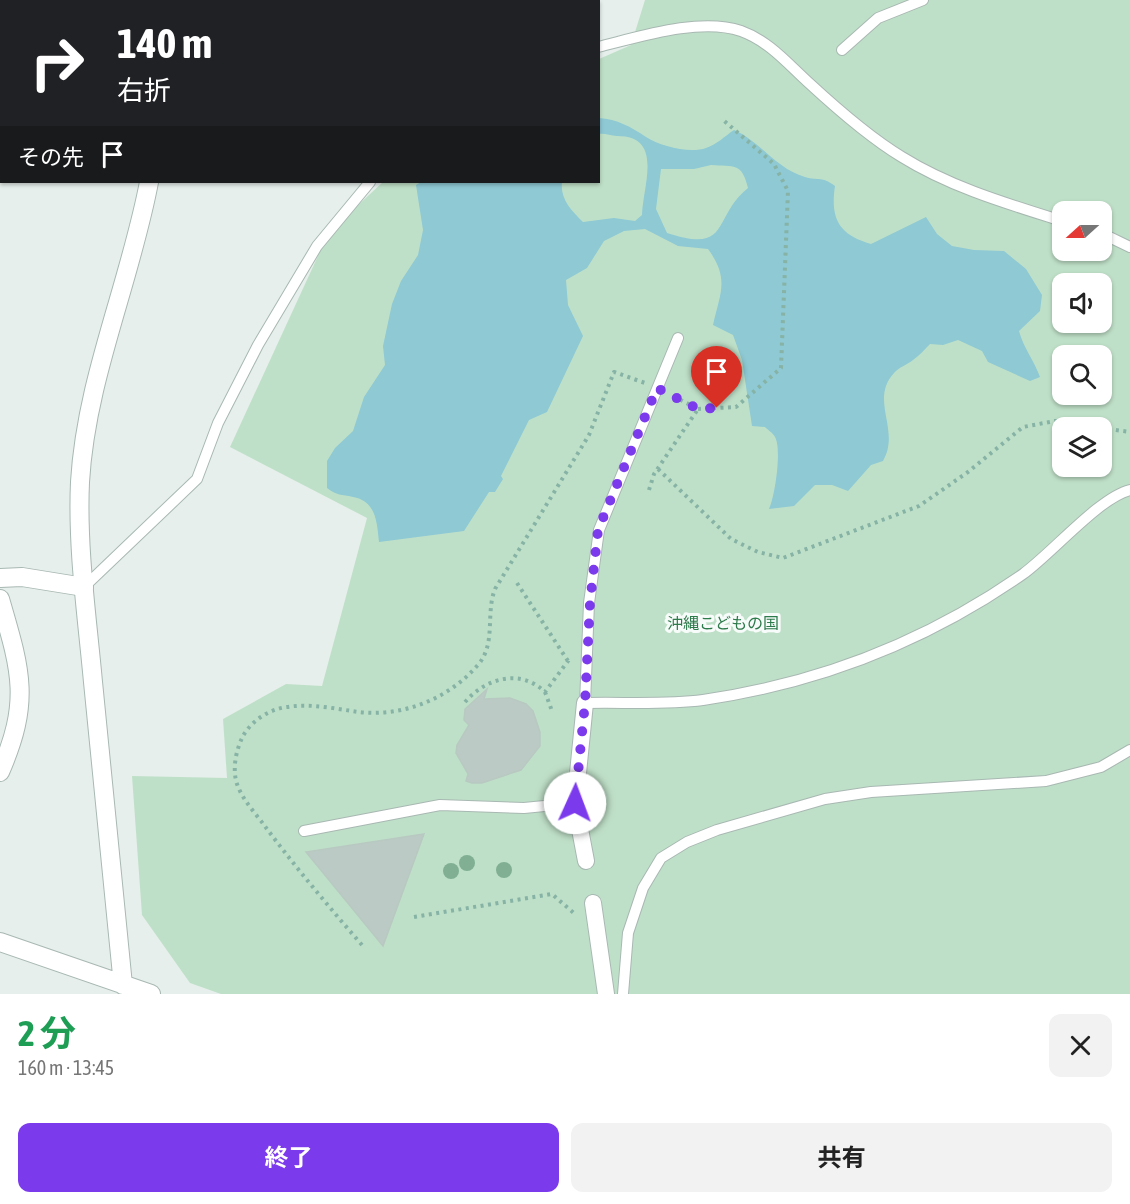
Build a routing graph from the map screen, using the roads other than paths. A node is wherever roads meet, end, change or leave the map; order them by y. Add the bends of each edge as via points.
1 (923, 0) edge
2 (600, 47) edge
3 (842, 50) dead end
4 (149, 183) edge
5 (369, 183) edge
6 (1052, 218) edge
7 (1112, 238) edge
8 (1130, 247) edge
9 (678, 338) dead end
10 (1130, 490) edge
11 (0, 578) edge
12 (84, 587) junction
13 (0, 599) edge
14 (585, 703) junction
15 (1130, 750) edge
16 (0, 772) edge
17 (575, 803) junction
18 (304, 831) dead end
19 (586, 861) dead end
20 (594, 911) road end
21 (0, 942) edge
22 (123, 985) junction
23 (151, 994) edge
24 (606, 994) edge
25 (623, 994) edge

1 - 3 lane via 879,18
2 - 6 lane via 663,31 718,26 741,31 764,42 824,97 901,157 975,191
4 - 12 street via 85,436 80,483
5 - 12 lane via 317,246 258,345 218,423 197,479
7 - 8 lane
9 - 14 lane via 598,530
10 - 14 lane via 1119,492 1104,503 1023,573 924,634 878,655 824,674 702,700
11 - 12 street via 22,577
12 - 22 street
13 - 16 street via 18,662 21,712
14 - 17 street
15 - 25 lane via 1101,767 1046,781 871,792 825,799 687,842 661,858 643,888 628,933
17 - 18 lane via 524,808 440,805
17 - 19 street
20 - 24 street
21 - 22 street
22 - 23 street

